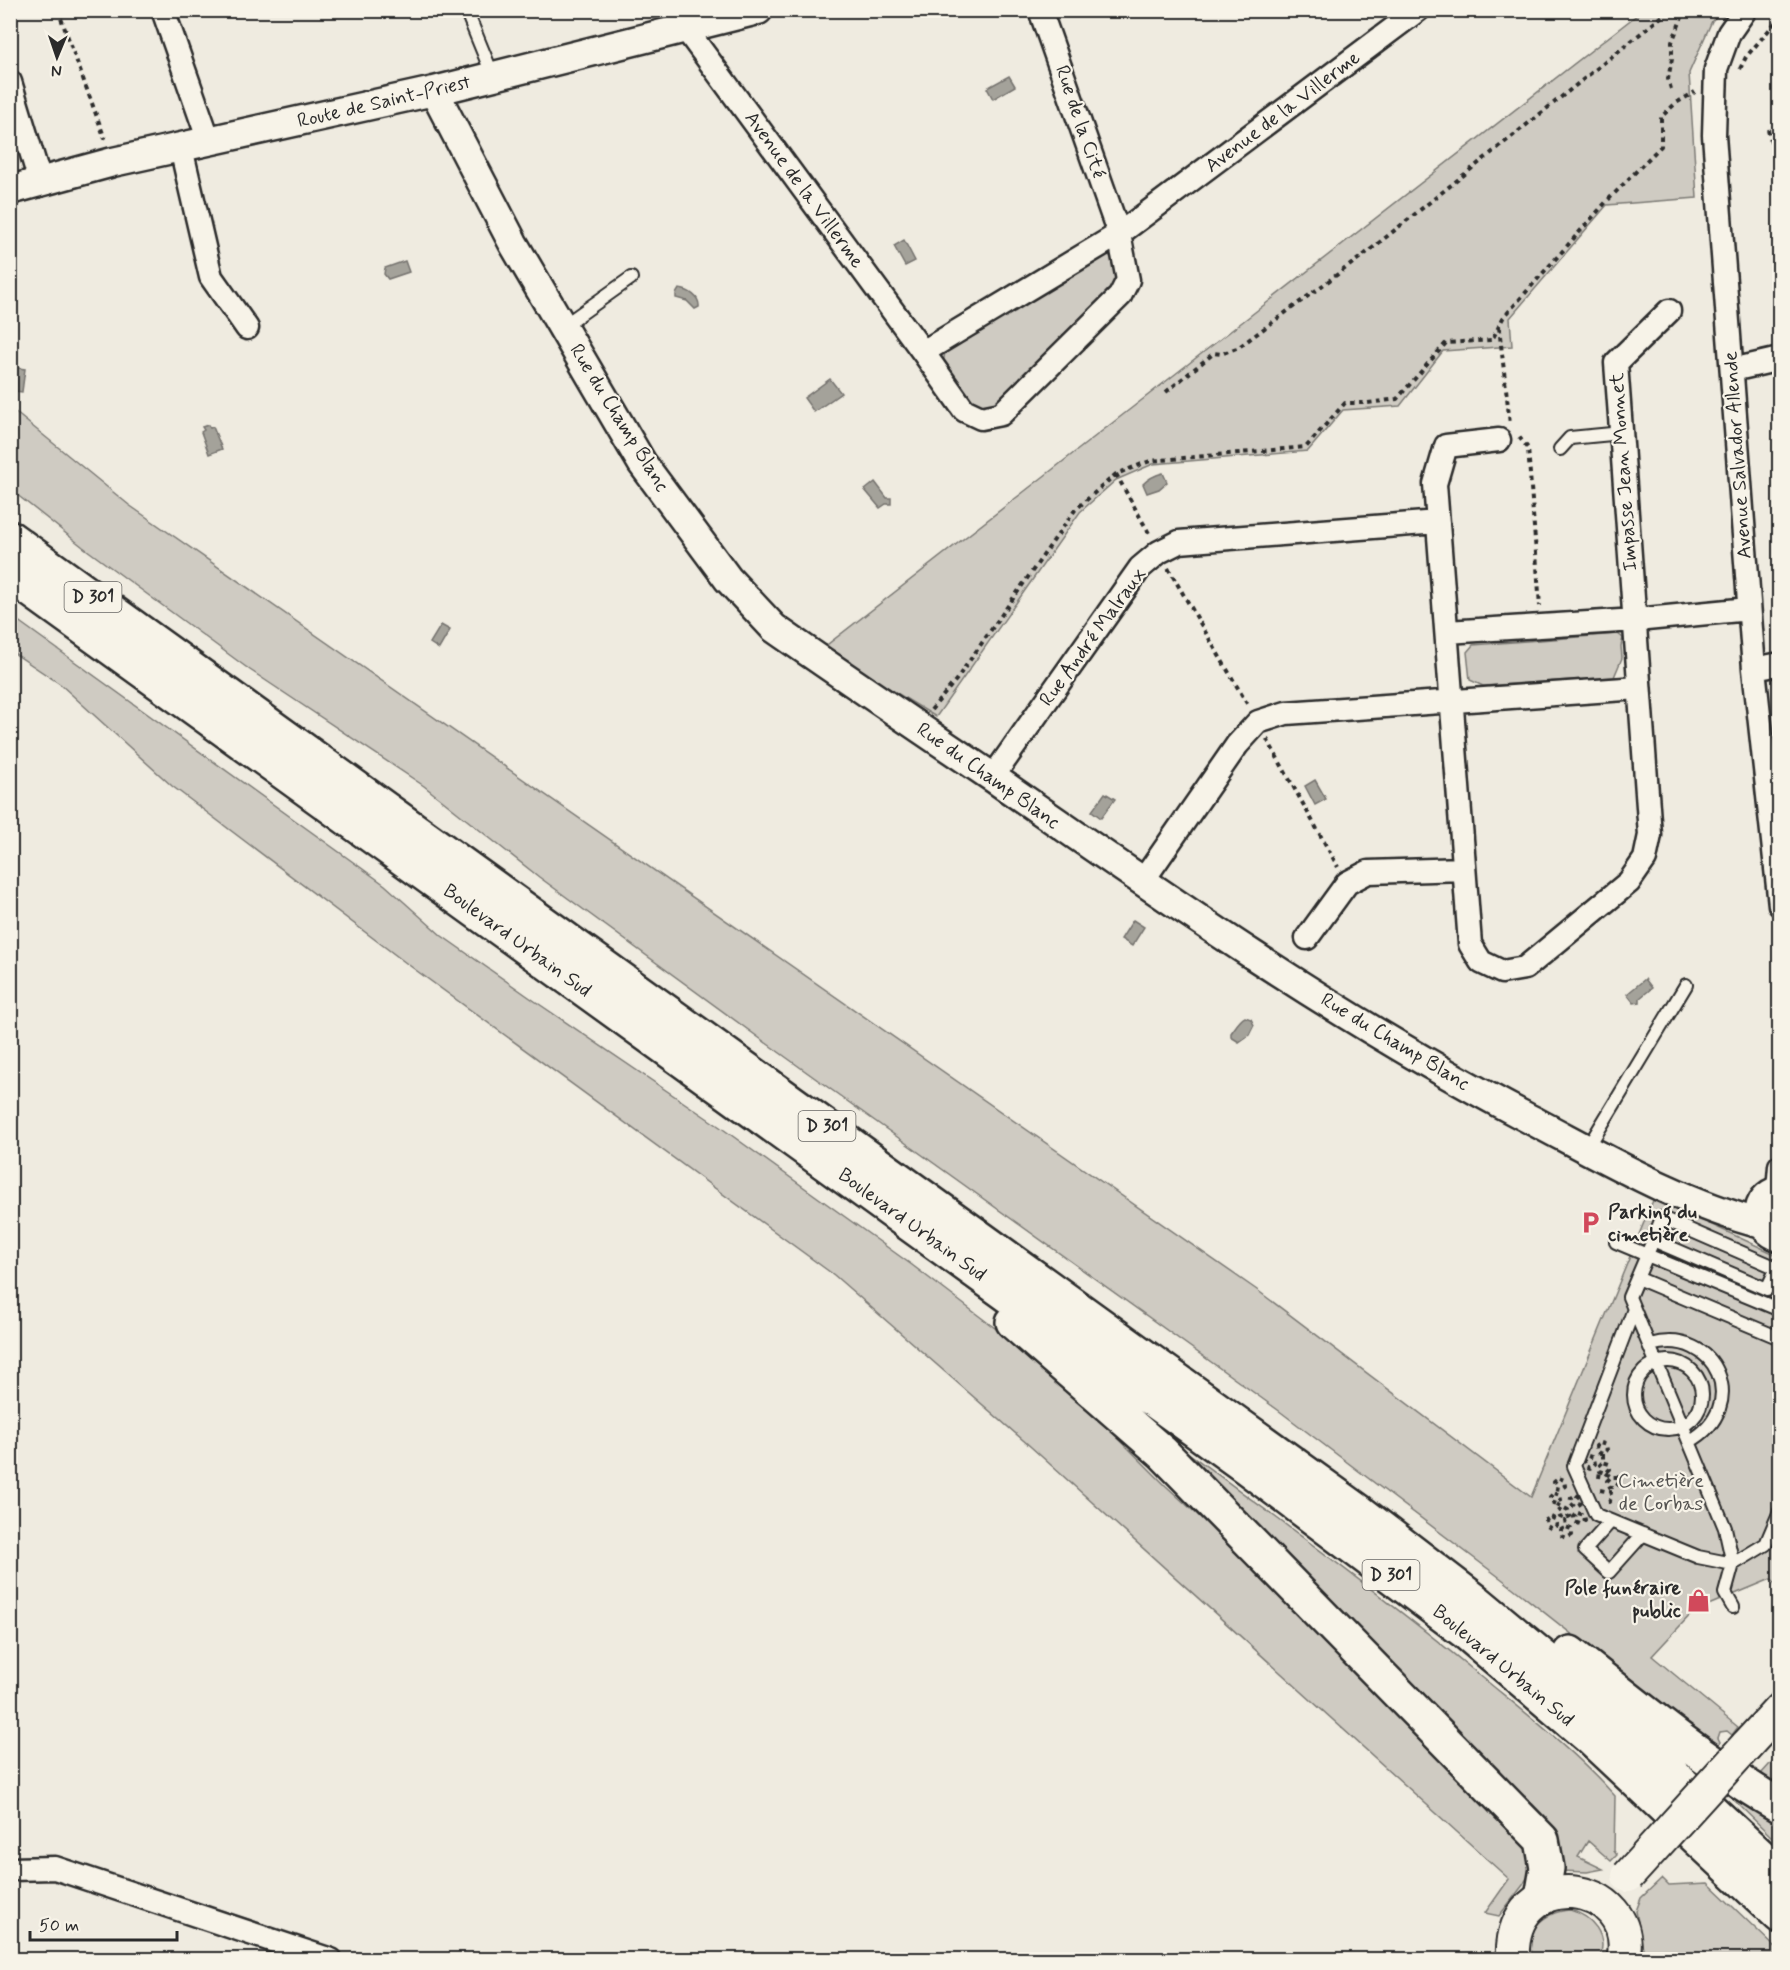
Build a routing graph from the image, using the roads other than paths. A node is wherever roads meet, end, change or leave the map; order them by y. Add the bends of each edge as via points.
1 (163, 10) edge
2 (466, 10) edge
3 (758, 10) edge
4 (1040, 10) edge
5 (1418, 10) edge
6 (1744, 10) edge
7 (685, 28) junction
8 (493, 76) junction
9 (10, 82) edge
10 (434, 91) junction
11 (209, 141) junction
12 (181, 148) junction
13 (40, 181) junction
14 (10, 189) edge
15 (1119, 234) junction
16 (631, 278) dead end
17 (1669, 311) dead end
18 (562, 327) junction
19 (247, 328) dead end
20 (923, 352) junction
21 (1779, 359) edge
22 (1732, 370) junction
23 (1508, 433) road end
24 (1622, 433) junction
25 (1560, 448) dead end
26 (1438, 522) junction
27 (10, 538) edge
28 (10, 575) edge
29 (1749, 609) junction
30 (1636, 620) junction
31 (1447, 632) junction
32 (1779, 664) edge
33 (1754, 669) junction
34 (1639, 688) junction
35 (1452, 701) junction
36 (992, 778) junction
37 (1464, 869) junction
38 (1142, 882) junction
39 (1779, 905) edge
40 (1307, 938) dead end
41 (1686, 985) dead end
42 (1587, 1149) junction
43 (1779, 1182) edge
44 (1771, 1231) edge
45 (1653, 1240) junction
46 (1616, 1242) dead end
47 (1647, 1255) junction
48 (973, 1269) junction
49 (1777, 1273) edge
50 (1637, 1278) junction
51 (1767, 1289) junction
52 (1761, 1303) junction
53 (1634, 1309) junction
54 (1779, 1310) edge
55 (1779, 1335) edge
56 (1650, 1345) junction
57 (1657, 1363) junction
58 (1683, 1424) junction
59 (1690, 1441) junction
60 (1778, 1518) edge
61 (1611, 1521) junction
62 (1643, 1534) junction
63 (1733, 1564) junction
64 (1476, 1600) junction
65 (1733, 1607) dead end
66 (1779, 1709) edge
67 (1779, 1806) edge
68 (10, 1869) edge
69 (1779, 1874) edge
70 (1542, 1898) junction
71 (1600, 1900) junction
72 (1779, 1916) edge
73 (331, 1959) edge
74 (1513, 1959) edge
75 (1623, 1959) edge

1 - 11 street
2 - 8 lane
3 - 7 street, Route de Saint-Priest
4 - 15 street, Rue de la Cité
5 - 15 street, Avenue de la Villerme
6 - 22 street, Avenue Salvador Allende via 1729,33 1716,69 1715,87 1716,166
7 - 8 street, Route de Saint-Priest
7 - 20 street, Avenue de la Villerme
8 - 10 street, Route de Saint-Priest
9 - 13 street
10 - 11 street, Route de Saint-Priest
10 - 18 street, Rue du Champ Blanc via 513,243
11 - 12 street, Route de Saint-Priest
12 - 13 street, Route de Saint-Priest
12 - 19 street via 211,278
13 - 14 street, Route de Saint-Priest
15 - 20 street, Avenue de la Villerme
15 - 20 street, Avenue de la Villerme via 1128,280 1120,296 1001,414 981,418 964,410
16 - 18 lane
17 - 24 street, Impasse Jean Monnet via 1616,363
18 - 36 street, Rue du Champ Blanc via 642,463 728,579 774,628
21 - 22 street
22 - 29 street, Avenue Salvador Allende
23 - 26 street via 1446,446 1435,484
24 - 25 lane via 1570,438
24 - 30 street, Impasse Jean Monnet
26 - 31 street
26 - 36 street, Rue André Malraux via 1179,542 1159,552 1140,568
27 - 64 highway, Boulevard Urbain Sud / D 301 via 1351,1505
28 - 48 highway, Boulevard Urbain Sud / D 301
29 - 30 street
29 - 33 street, Avenue Salvador Allende
30 - 31 street
30 - 34 street, Impasse Jean Monnet
31 - 35 street, Impasse Jean Monnet
32 - 33 street
33 - 39 street, Avenue Salvador Allende
34 - 35 street
34 - 37 street, Impasse Jean Monnet via 1650,835 1646,859 1629,882 1525,968 1502,972 1481,962 1470,944
35 - 37 street, Impasse Jean Monnet
35 - 38 street via 1286,713 1258,722 1237,745
36 - 38 street, Rue du Champ Blanc
37 - 40 street via 1368,872 1347,883
38 - 42 street, Rue du Champ Blanc via 1278,972 1466,1086
41 - 42 lane
42 - 44 street, Rue du Champ Blanc via 1642,1178
43 - 44 street via 1762,1203 1760,1217
45 - 47 lane
45 - 49 lane via 1662,1218 1777,1268
45 - 51 lane
46 - 47 lane
47 - 50 lane
47 - 52 lane
48 - 70 highway via 992,1303 1163,1453 1542,1840 1547,1868
48 - 72 highway, Boulevard Urbain Sud / D 301 via 1464,1631 1591,1739
49 - 51 lane
50 - 53 lane via 1629,1297
50 - 55 lane
51 - 52 lane
52 - 54 lane
53 - 56 lane
53 - 61 lane via 1574,1466 1596,1515
56 - 57 lane
56 - 59 lane via 1662,1341 1687,1344 1708,1357 1715,1367 1722,1391 1721,1404 1710,1426
57 - 58 lane
57 - 58 lane via 1678,1362 1695,1372 1700,1381 1701,1401
57 - 58 lane via 1638,1379 1634,1395 1638,1412 1658,1427 1675,1428
58 - 59 lane
59 - 63 lane via 1725,1528
60 - 63 lane via 1766,1544
61 - 62 lane
61 - 62 lane via 1585,1550 1609,1572
62 - 63 lane via 1698,1557
63 - 65 lane via 1725,1593
64 - 67 highway via 1512,1608 1689,1745
64 - 69 highway, Boulevard Urbain Sud / D 301 via 1572,1681
66 - 71 main road, bridge via 1628,1876
68 - 73 street via 55,1868
70 - 71 main road via 1571,1891
70 - 74 main road via 1527,1909 1517,1924
71 - 75 main road via 1623,1931

